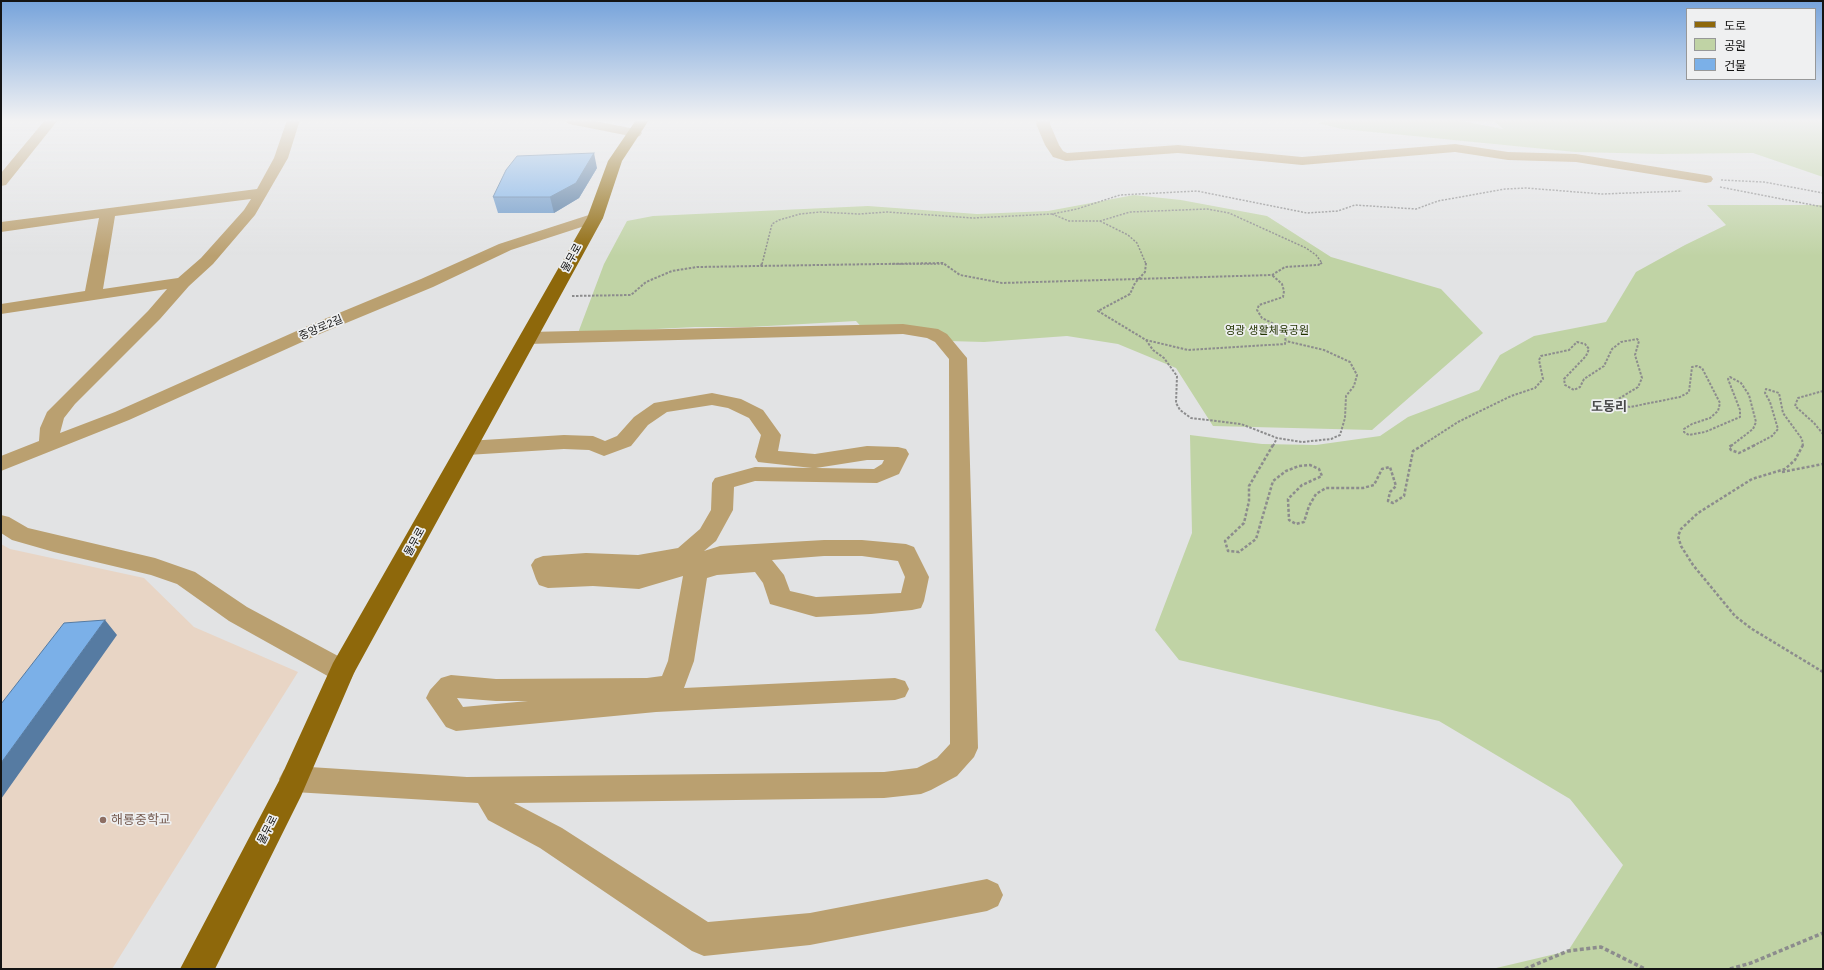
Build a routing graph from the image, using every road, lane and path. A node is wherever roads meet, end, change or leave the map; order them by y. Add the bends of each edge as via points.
1 (15, 165) edge
2 (277, 165) edge
3 (614, 165) edge
4 (1621, 165) edge
5 (1701, 178) junction
6 (1, 182) edge
7 (1686, 191) dead end
8 (262, 193) junction
9 (1823, 193) edge
10 (1823, 207) edge
11 (108, 212) junction
12 (1052, 214) junction
13 (595, 218) junction
14 (1100, 221) junction
15 (1, 227) edge
16 (761, 266) junction
17 (1272, 275) junction
18 (1140, 279) junction
19 (183, 282) junction
20 (93, 296) junction
21 (551, 296) junction
22 (1, 309) edge
23 (528, 338) junction
24 (1146, 340) junction
25 (1286, 341) junction
26 (1823, 391) edge
27 (1823, 434) edge
28 (1277, 438) junction
29 (49, 443) junction
30 (467, 448) junction
31 (1, 464) edge
32 (1823, 464) edge
33 (1777, 473) junction
34 (1, 523) edge
35 (342, 671) junction
36 (1823, 672) edge
37 (895, 688) dead end
38 (294, 779) junction
39 (486, 790) junction
40 (987, 895) dead end
41 (1823, 933) edge
42 (197, 969) edge
43 (1525, 969) edge
44 (1645, 969) edge
45 (1730, 969) edge

1 - 6 street
2 - 8 street
3 - 13 main road, 물무로
4 - 5 street
5 - 9 path via 1764,182
5 - 10 path via 1727,189
7 - 12 path via 1602,194 1526,188 1505,189 1438,200 1416,209 1355,205 1338,210 1307,213 1207,192 1189,191 1120,195
8 - 11 street
8 - 19 street via 224,243
11 - 15 street
11 - 20 street
12 - 14 path via 1069,221
12 - 16 path via 973,218 887,212 800,214 772,224
13 - 21 main road, 물무로
13 - 29 street, 중앙로2길 via 505,247 122,416
14 - 17 path via 1130,212 1177,209 1207,209 1229,213 1306,248 1322,263 1285,267
14 - 18 path via 1118,229 1137,243 1146,261 1145,272
16 - 18 path via 943,263 960,275 1002,283
16 - 21 path via 697,267 672,271 646,282 631,295
17 - 18 path
17 - 25 path via 1282,284 1283,297 1259,305 1257,310 1262,318 1286,333
18 - 24 path via 1130,294 1098,311
19 - 20 street
19 - 29 street via 54,416
20 - 22 street
21 - 23 main road, 물무로
23 - 30 main road, 물무로
23 - 39 street via 903,329 932,333 941,338 958,358 964,748 947,766 921,781 884,785
24 - 25 path via 1188,350 1285,344
24 - 28 path via 1153,350 1164,358 1176,376 1176,403 1190,418 1241,424
25 - 28 path via 1324,350 1350,362 1357,375 1354,386 1346,396 1340,435 1331,440 1318,442
26 - 27 path via 1798,398 1795,406
28 - 33 path via 1249,486 1244,524 1225,541 1228,551 1239,552 1256,538 1273,481 1286,471 1310,465 1319,469 1322,476 1302,486 1288,499 1289,520 1296,524 1304,522 1316,494 1326,488 1363,488 1374,485 1382,469 1390,467 1396,486 1390,492 1388,500 1393,503 1404,496 1413,451 1465,418 1511,396 1535,388 1543,379 1539,360 1541,356 1569,350 1578,342 1585,344 1589,349 1586,356 1564,379 1565,385 1574,390 1604,366 1612,349 1621,342 1637,339 1639,341 1635,355 1642,378 1638,388 1614,404 1630,408 1680,397 1689,392 1692,367 1702,368 1720,402 1718,411 1710,418 1684,429 1684,432 1694,434 1740,417 1728,379 1730,377 1741,383 1749,395 1756,422 1753,429 1729,447 1738,453 1772,436 1778,429 1765,393 1766,389 1772,390 1779,393 1783,413 1802,439 1803,445 1795,460
29 - 31 street, 중앙로2길
30 - 35 main road, 물무로
30 - 37 street via 564,442 593,443 604,449 624,442 641,421 661,407 712,399 734,403 756,414 771,435 766,458 815,461 867,453 898,454 891,469 877,476 755,474 723,483 722,510 708,535 685,555 638,564 586,562 543,565 548,580 593,577 639,580 720,555 824,548 862,548 906,553 917,576 912,601 816,607 779,597 775,581 761,563 715,566 696,572 681,661 672,685 647,689 504,690 451,686 440,698 456,719 656,701
32 - 33 path
33 - 36 path via 1752,479 1698,513 1681,529 1678,536 1693,565 1735,616
34 - 35 street via 20,534 155,567 186,578 238,614
35 - 38 main road, 물무로
38 - 39 street
38 - 42 main road, 물무로
39 - 40 street via 499,810 551,838 704,939 810,929
41 - 45 path
43 - 44 path via 1568,951 1601,947

